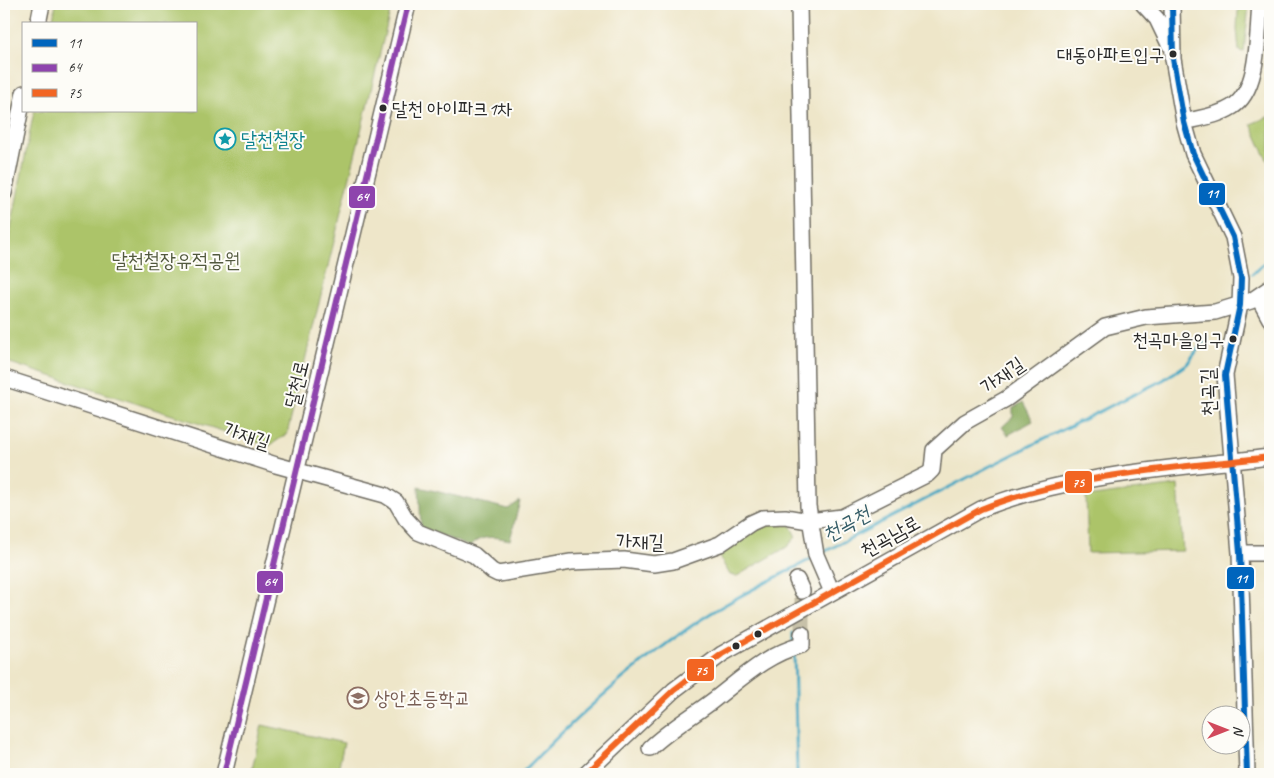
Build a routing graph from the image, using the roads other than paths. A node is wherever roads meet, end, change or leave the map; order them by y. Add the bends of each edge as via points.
1 (42, 4) edge
2 (408, 4) edge
3 (799, 4) edge
4 (1143, 4) edge
5 (1172, 4) edge
6 (1260, 4) edge
7 (38, 22) edge
8 (1173, 59) junction
9 (22, 103) edge
10 (1184, 122) junction
11 (4, 192) edge
12 (1264, 292) edge
13 (1240, 305) junction
14 (1270, 319) edge
15 (4, 378) edge
16 (1270, 456) edge
17 (1233, 461) junction
18 (296, 470) junction
19 (809, 520) junction
20 (1270, 552) edge
21 (1240, 553) junction
22 (832, 592) junction
23 (802, 634) tunnel mouth
24 (650, 748) dead end
25 (224, 774) edge
26 (585, 774) edge
27 (1247, 774) edge

1 - 7 street
2 - 18 street, 달천로
3 - 19 street
4 - 8 street via 1163,31
5 - 8 street
6 - 10 street via 1252,78 1241,99 1221,112
8 - 10 street, 천곡길
9 - 11 street
10 - 13 street, 천곡길 via 1193,154 1232,237 1241,278
12 - 13 street, 가재길
12 - 14 street
13 - 17 street, 천곡길 via 1225,375
13 - 19 street, 가재길 via 1206,314 1146,317 1105,327 1006,399 965,422 934,450 932,470 928,474 842,517
15 - 18 street, 가재길
16 - 17 street, 천곡남로
17 - 21 street, 천곡길
17 - 22 street, 천곡남로 via 1062,484 1010,497 959,520
18 - 19 street, 가재길 via 385,495 396,502 418,532 467,552 498,574 585,561 663,564 720,544 762,518
18 - 25 street, 달천로
19 - 22 street via 822,572
20 - 21 street
21 - 27 street, 천곡길
22 - 26 street, 천곡남로 via 722,654 692,675
23 - 24 street via 802,645 778,652 760,664

